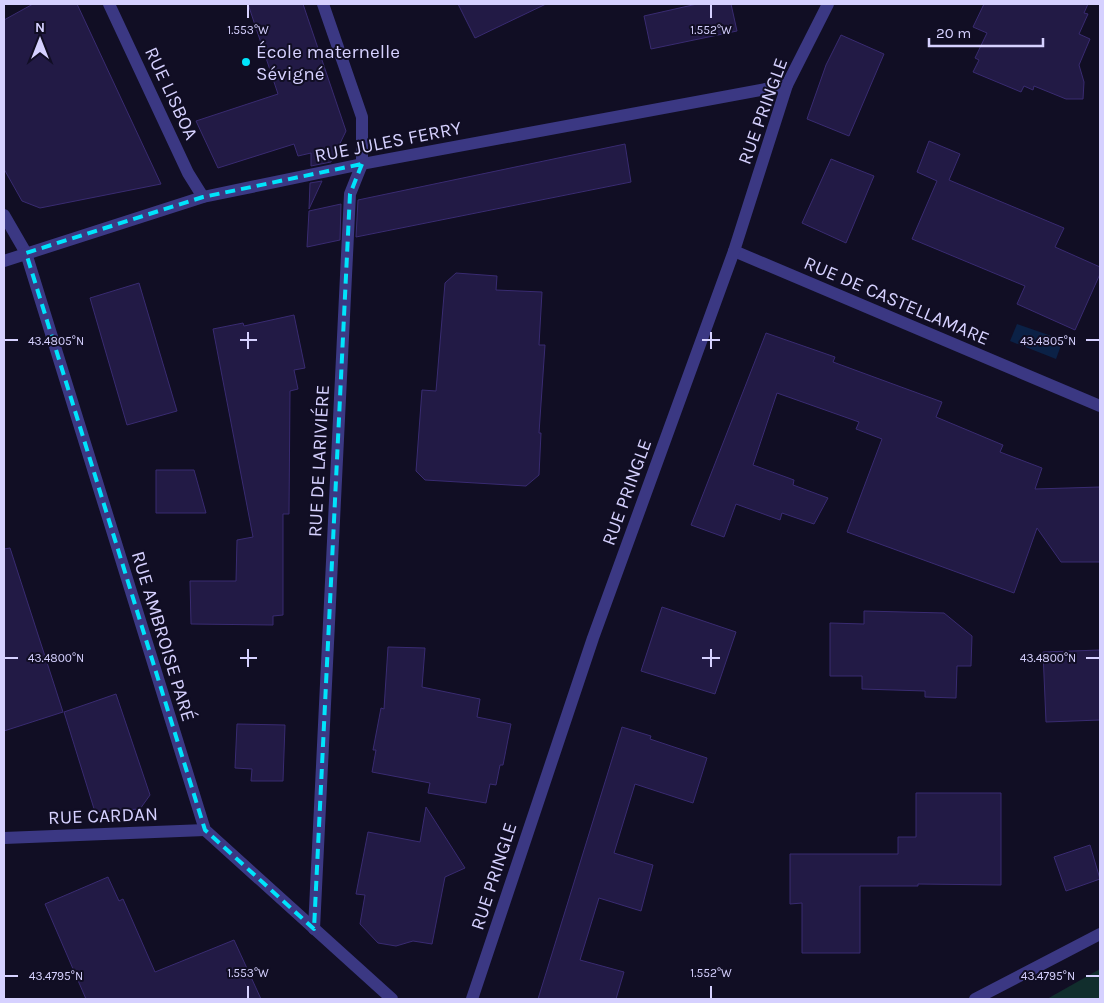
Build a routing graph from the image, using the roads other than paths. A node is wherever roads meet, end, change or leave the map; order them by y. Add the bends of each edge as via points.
1 (109, 4) edge
2 (324, 4) edge
3 (828, 4) edge
4 (787, 85) junction
5 (362, 164) junction
6 (203, 197) junction
7 (4, 215) edge
8 (734, 251) junction
9 (26, 253) junction
10 (4, 261) edge
11 (1100, 406) edge
12 (204, 830) junction
13 (4, 838) edge
14 (314, 929) junction
15 (1100, 934) edge
16 (392, 999) edge
17 (472, 999) edge
18 (975, 999) edge

1 - 6 street, RUE LISBOA via 188,173
2 - 5 street, RUE DE LARIVIÉRE via 362,117
3 - 4 street, RUE PRINGLE
4 - 5 street, RUE JULES FERRY
4 - 8 street, RUE PRINGLE
5 - 6 street, RUE JULES FERRY
5 - 14 street, RUE DE LARIVIÉRE via 350,194
6 - 9 street, RUE JULES FERRY
7 - 9 street, RUE AMBROISE PARÉ
8 - 11 street, RUE DE CASTELLAMARE
8 - 17 street, RUE PRINGLE via 593,638
9 - 10 street, RUE JULES FERRY
9 - 12 street, RUE AMBROISE PARÉ
12 - 13 street, RUE CARDAN
12 - 14 street
14 - 16 street
15 - 18 street

